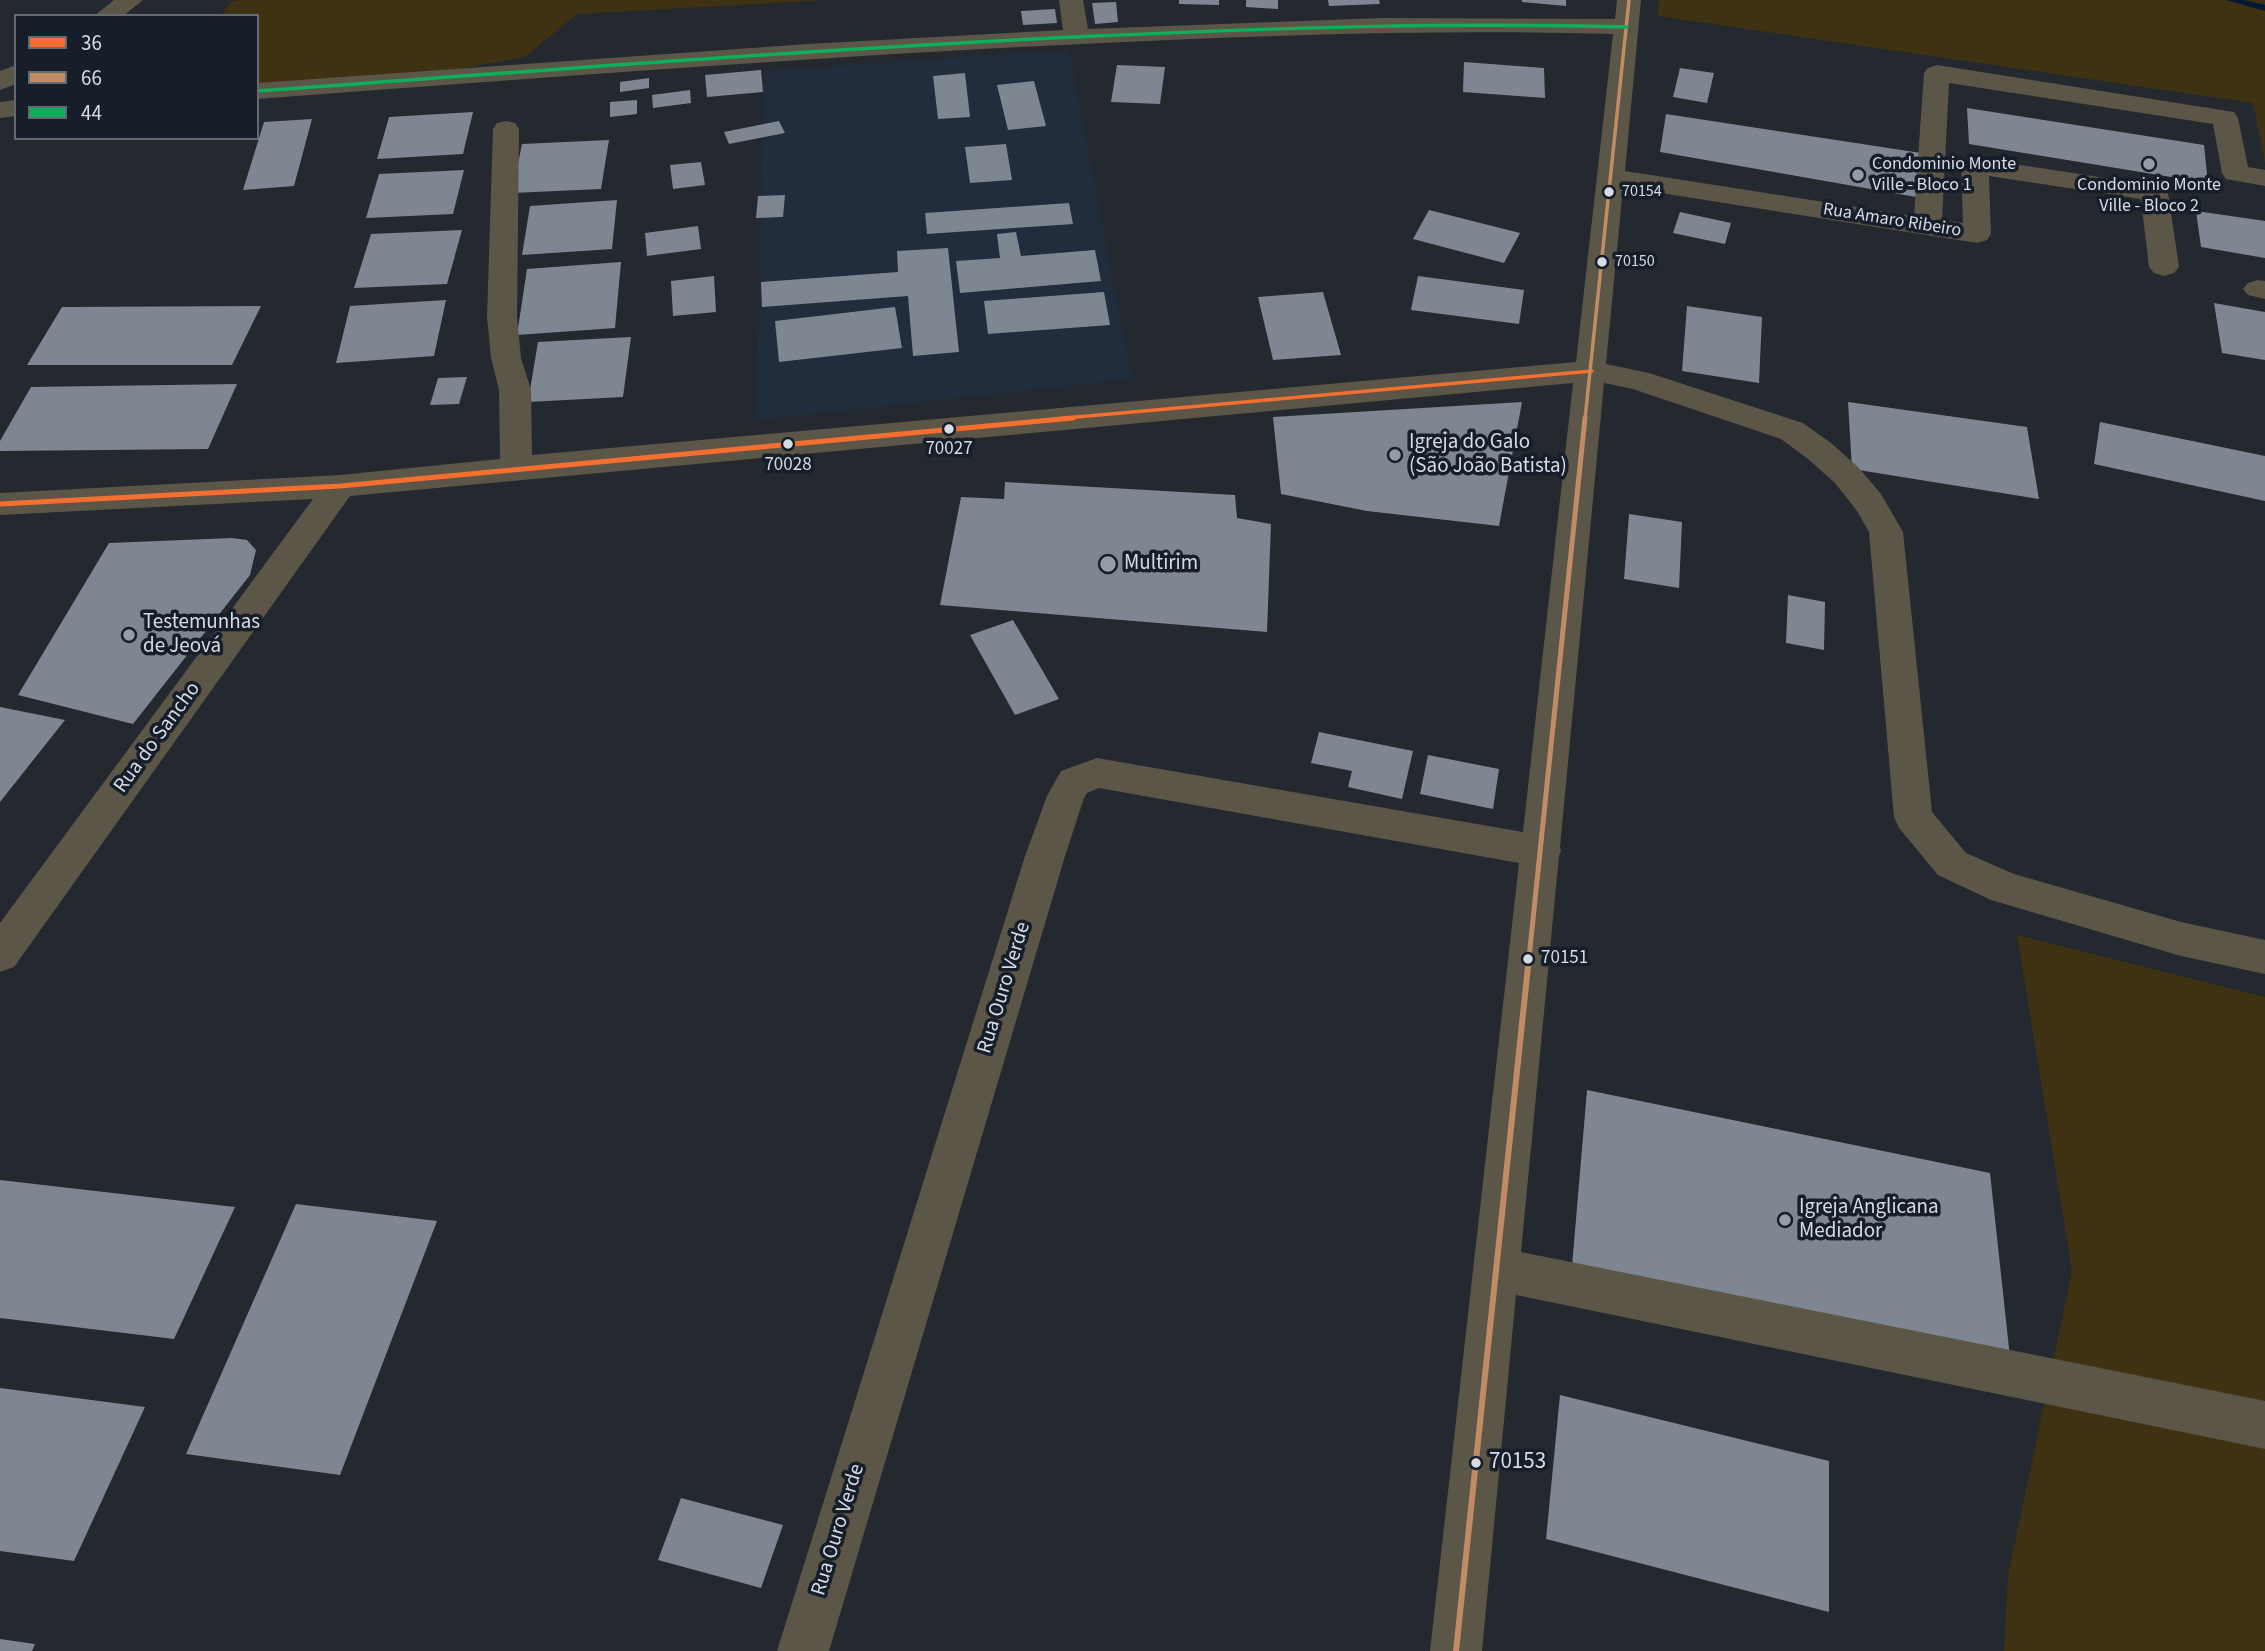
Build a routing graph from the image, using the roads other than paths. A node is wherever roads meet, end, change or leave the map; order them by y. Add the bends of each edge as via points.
1 (131, 0) edge
2 (1071, 0) edge
3 (1628, 13) edge
4 (109, 14) edge
5 (1076, 36) junction
6 (259, 91) edge
7 (506, 129) dead end
8 (1612, 177) junction
9 (2265, 178) edge
10 (1927, 226) junction
11 (2164, 267) dead end
12 (1592, 371) junction
13 (516, 467) junction
14 (340, 486) junction
15 (0, 504) edge
16 (1542, 851) junction
17 (0, 955) edge
18 (2265, 957) edge
19 (1497, 1269) junction
20 (2265, 1425) edge
21 (803, 1651) edge
22 (1456, 1651) edge

1 - 4 street
2 - 5 street
3 - 5 street via 1454,23 1235,20
3 - 8 street
5 - 6 street via 781,52
7 - 13 street via 502,317 514,390
8 - 10 street, Rua Amaro Ribeiro
8 - 12 street
9 - 10 street via 2236,173 2225,118 1937,72
10 - 11 street, Rua Amaro Ribeiro via 1977,234 1975,166 2154,193
12 - 13 street
12 - 16 street
12 - 18 street via 1638,380 1792,431 1815,445 1875,509 1886,532 1913,817 1952,864 2005,888 2181,939
13 - 14 street
14 - 15 street
14 - 17 street, Rua do Sancho
16 - 19 street
16 - 21 street, Rua Ouro Verde via 1097,773 1074,782 1045,856
19 - 20 street
19 - 22 street

